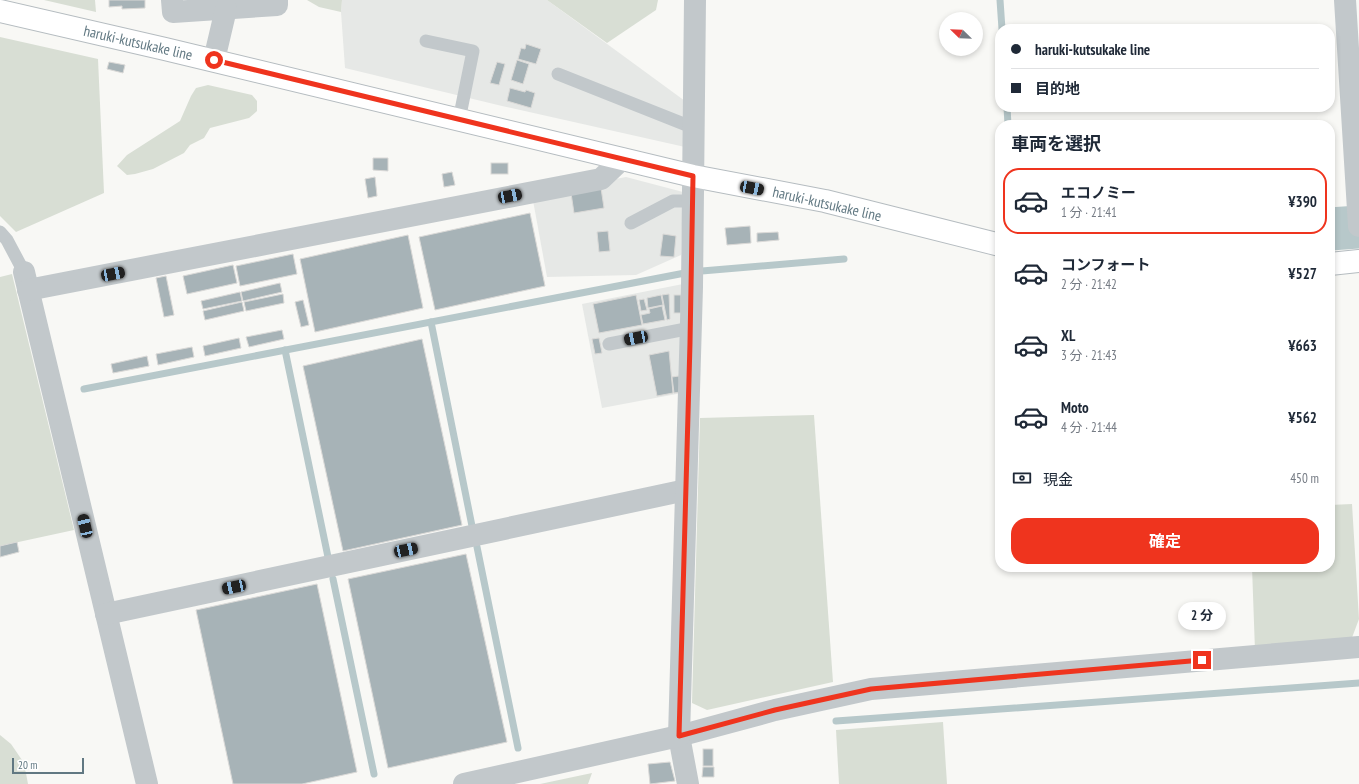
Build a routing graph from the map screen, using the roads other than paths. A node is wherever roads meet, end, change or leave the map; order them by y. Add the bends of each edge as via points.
1 (172, 0) edge
2 (277, 0) edge
3 (695, 0) edge
4 (1345, 0) edge
5 (226, 8) junction
6 (0, 12) edge
7 (426, 41) dead end
8 (214, 60) junction
9 (558, 74) dead end
10 (459, 120) junction
11 (694, 128) junction
12 (622, 159) junction
13 (693, 176) junction
14 (693, 201) junction
15 (1358, 203) edge
16 (631, 223) dead end
17 (1359, 226) edge
18 (2, 238) edge
19 (995, 245) edge
20 (1359, 261) edge
21 (1335, 263) edge
22 (26, 281) junction
23 (691, 328) junction
24 (609, 344) dead end
25 (686, 490) junction
26 (106, 614) junction
27 (1359, 647) edge
28 (679, 736) junction
29 (147, 784) edge
30 (464, 784) edge
31 (688, 784) edge

1 - 5 street via 173,12
2 - 5 street via 277,5
3 - 11 street
4 - 15 street
5 - 8 street
6 - 8 main road, haruki-kutsukake line
7 - 10 lane via 473,51
8 - 10 main road, haruki-kutsukake line
9 - 11 lane
10 - 12 main road, haruki-kutsukake line
11 - 13 street
12 - 13 main road, haruki-kutsukake line
12 - 22 street via 601,178
13 - 14 street
13 - 19 main road, haruki-kutsukake line via 825,202
14 - 16 lane via 673,201
14 - 23 street
15 - 17 street
18 - 22 lane
20 - 21 main road
22 - 26 street
23 - 24 lane
23 - 25 street
25 - 26 street
25 - 28 street
26 - 29 street
27 - 28 street via 871,689 775,710
28 - 30 street
28 - 31 street

